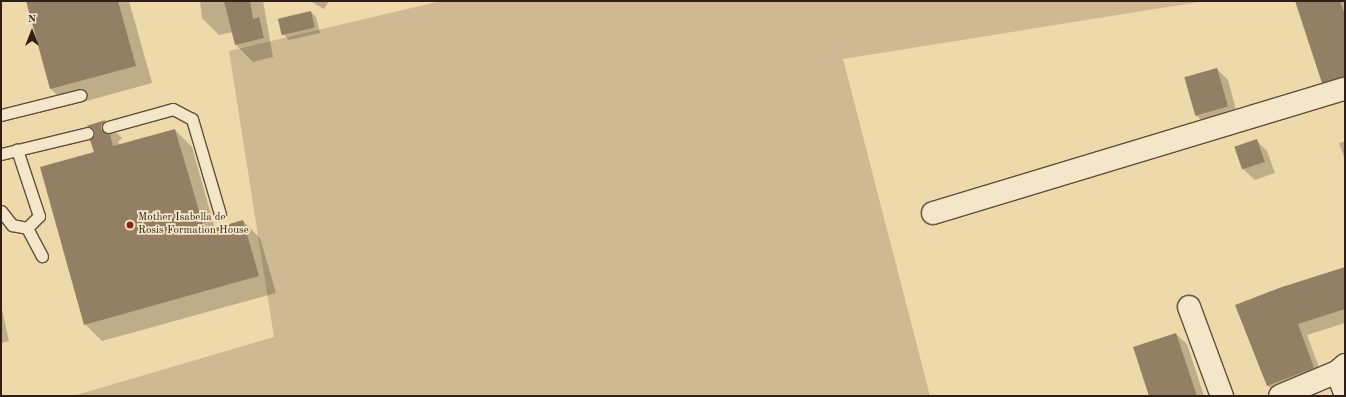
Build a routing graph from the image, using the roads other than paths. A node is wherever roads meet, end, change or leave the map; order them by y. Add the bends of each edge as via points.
1 (1345, 89) edge
2 (81, 95) dead end
3 (1, 115) edge
4 (108, 127) dead end
5 (88, 133) dead end
6 (18, 150) junction
7 (1, 154) edge
8 (1, 211) edge
9 (932, 213) dead end
10 (220, 214) dead end
11 (27, 228) junction
12 (42, 256) dead end
13 (1189, 307) dead end
14 (1341, 369) edge
15 (1345, 393) edge
16 (1222, 396) edge
17 (1280, 396) edge

1 - 9 street
2 - 3 lane
4 - 10 lane via 173,110 192,119
5 - 6 lane
6 - 7 lane
6 - 11 lane via 39,216
8 - 11 lane via 12,225
11 - 12 lane
13 - 16 street
14 - 15 street
14 - 17 street

